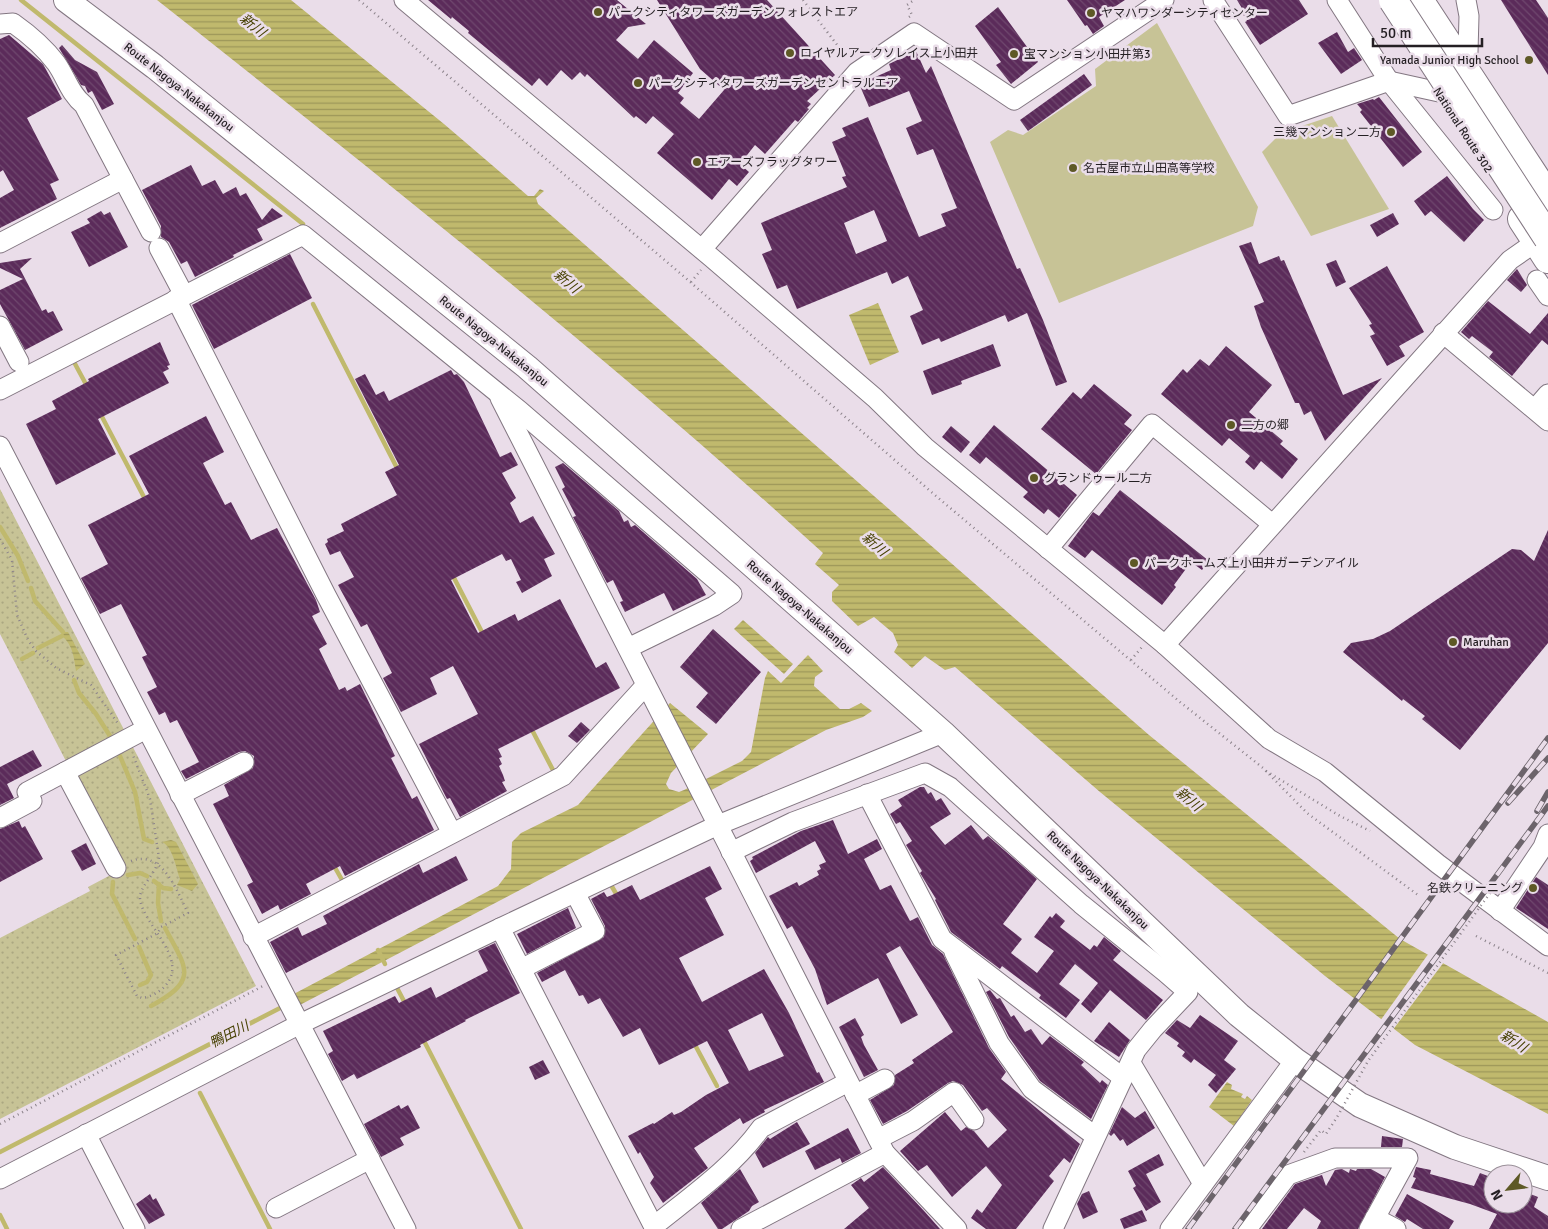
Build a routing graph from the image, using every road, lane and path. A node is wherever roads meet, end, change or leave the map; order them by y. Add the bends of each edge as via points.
1 (66, 0) edge
2 (359, 0) edge
3 (404, 0) edge
4 (803, 0) edge
5 (1164, 0) edge
6 (1213, 0) edge
7 (1337, 0) edge
8 (1379, 0) edge
9 (1393, 0) edge
10 (1420, 0) edge
11 (1434, 0) edge
12 (1466, 0) edge
13 (0, 24) edge
14 (1468, 52) junction
15 (850, 62) dead end
16 (1389, 81) junction
17 (1439, 92) junction
18 (1548, 175) edge
19 (123, 178) junction
20 (1548, 197) edge
21 (1493, 210) dead end
22 (0, 243) edge
23 (702, 249) junction
24 (1543, 250) edge
25 (1548, 296) edge
26 (180, 297) junction
27 (0, 326) edge
28 (1443, 333) junction
29 (19, 362) dead end
30 (0, 390) edge
31 (1548, 394) edge
32 (498, 395) junction
33 (1541, 415) edge
34 (0, 446) edge
35 (1272, 524) junction
36 (0, 539) edge
37 (1048, 549) junction
38 (1165, 645) junction
39 (628, 648) junction
40 (650, 691) junction
41 (146, 729) junction
42 (943, 733) junction
43 (126, 740) junction
44 (244, 762) dead end
45 (1263, 768) junction
46 (65, 772) junction
47 (867, 794) junction
48 (180, 795) junction
49 (0, 818) edge
50 (718, 825) junction
51 (1373, 832) dead end
52 (452, 833) junction
53 (1548, 834) edge
54 (731, 852) junction
55 (158, 865) junction
56 (116, 868) joint
57 (1493, 889) dead end
58 (575, 892) junction
59 (1418, 895) dead end
60 (1500, 911) junction
61 (500, 928) junction
62 (158, 933) junction
63 (1476, 936) dead end
64 (253, 937) junction
65 (1548, 946) edge
66 (952, 947) junction
67 (521, 969) junction
68 (1548, 973) edge
69 (278, 983) junction
70 (298, 1019) junction
71 (1296, 1060) junction
72 (1127, 1070) junction
73 (884, 1079) dead end
74 (852, 1088) junction
75 (974, 1120) dead end
76 (0, 1124) edge
77 (86, 1134) junction
78 (1095, 1136) junction
79 (881, 1146) junction
80 (1303, 1153) dead end
81 (370, 1159) junction
82 (1548, 1178) edge
83 (0, 1179) edge
84 (1203, 1184) junction
85 (276, 1208) dead end
86 (1372, 1223) edge
87 (655, 1227) edge
88 (135, 1229) edge
89 (406, 1229) edge
90 (741, 1229) edge
91 (956, 1229) edge
92 (1053, 1229) edge
93 (1170, 1229) edge
94 (1247, 1229) edge
95 (1396, 1229) edge

1 - 42 main road, Route Nagoya-Nakakanjou via 155,67 527,368
2 - 45 path via 936,496
3 - 23 street
4 - 15 path
5 - 23 street via 1014,100 914,33 857,72
6 - 16 street via 1288,116
7 - 16 street
8 - 17 highway, National Route 302
9 - 24 highway, bridge
10 - 20 highway
11 - 14 highway
12 - 14 street
13 - 19 street via 14,23 40,43 57,64 77,99 84,105
14 - 18 highway
16 - 17 street
16 - 21 street
17 - 24 highway, National Route 302
19 - 22 street
19 - 26 street
23 - 37 street via 875,398 925,447
24 - 25 street
24 - 28 street via 1510,260
26 - 30 street
26 - 32 street via 303,234
26 - 52 street via 326,595
27 - 29 street
28 - 33 street
28 - 35 street
31 - 33 street
32 - 39 street
32 - 39 street via 732,594
34 - 41 street
35 - 37 street via 1152,424
35 - 38 street
36 - 43 path via 12,560 17,615 28,640 56,668 91,685
37 - 38 street
38 - 60 street via 1269,738 1325,772
39 - 40 street
40 - 50 street
40 - 52 street via 563,776
41 - 43 street
41 - 48 street
42 - 50 street
42 - 71 main road, Route Nagoya-Nakakanjou via 1239,1016
43 - 46 street
43 - 55 path via 150,798
44 - 48 street
45 - 51 path via 1340,816
45 - 59 path via 1307,813
46 - 49 street via 27,792 32,801
46 - 56 street
47 - 54 street via 793,822
47 - 66 street via 942,939
47 - 72 street via 925,773 950,787 1081,904 1188,992 1136,1050
48 - 64 street
50 - 54 street
50 - 58 street
52 - 64 street
53 - 60 street via 1543,847
54 - 74 street
55 - 56 path via 135,859
55 - 62 path via 143,886 140,899
55 - 62 path via 167,873 188,913 161,926
57 - 80 path, bridge via 1368,1061 1326,1134 1321,1130
58 - 61 street
58 - 67 street via 595,931
60 - 65 street
61 - 67 street
61 - 70 street
62 - 62 path via 171,958 172,974 163,988 142,998 137,996 116,955
63 - 68 path
64 - 69 street
66 - 72 street
66 - 78 street via 999,1042 1032,1089
67 - 87 street
69 - 70 street
69 - 76 path
70 - 77 street
70 - 81 street
71 - 82 main road, Route Nagoya-Nakakanjou via 1360,1105 1455,1147
71 - 84 street
72 - 78 street
72 - 84 street
73 - 74 street
74 - 79 street
74 - 87 street via 761,1128 705,1186
75 - 79 street via 954,1092
77 - 83 street
77 - 88 street
78 - 92 street
79 - 90 street
79 - 91 street
81 - 85 street
81 - 89 street
84 - 93 street
86 - 94 street via 1408,1158 1335,1158 1288,1175
86 - 95 street

